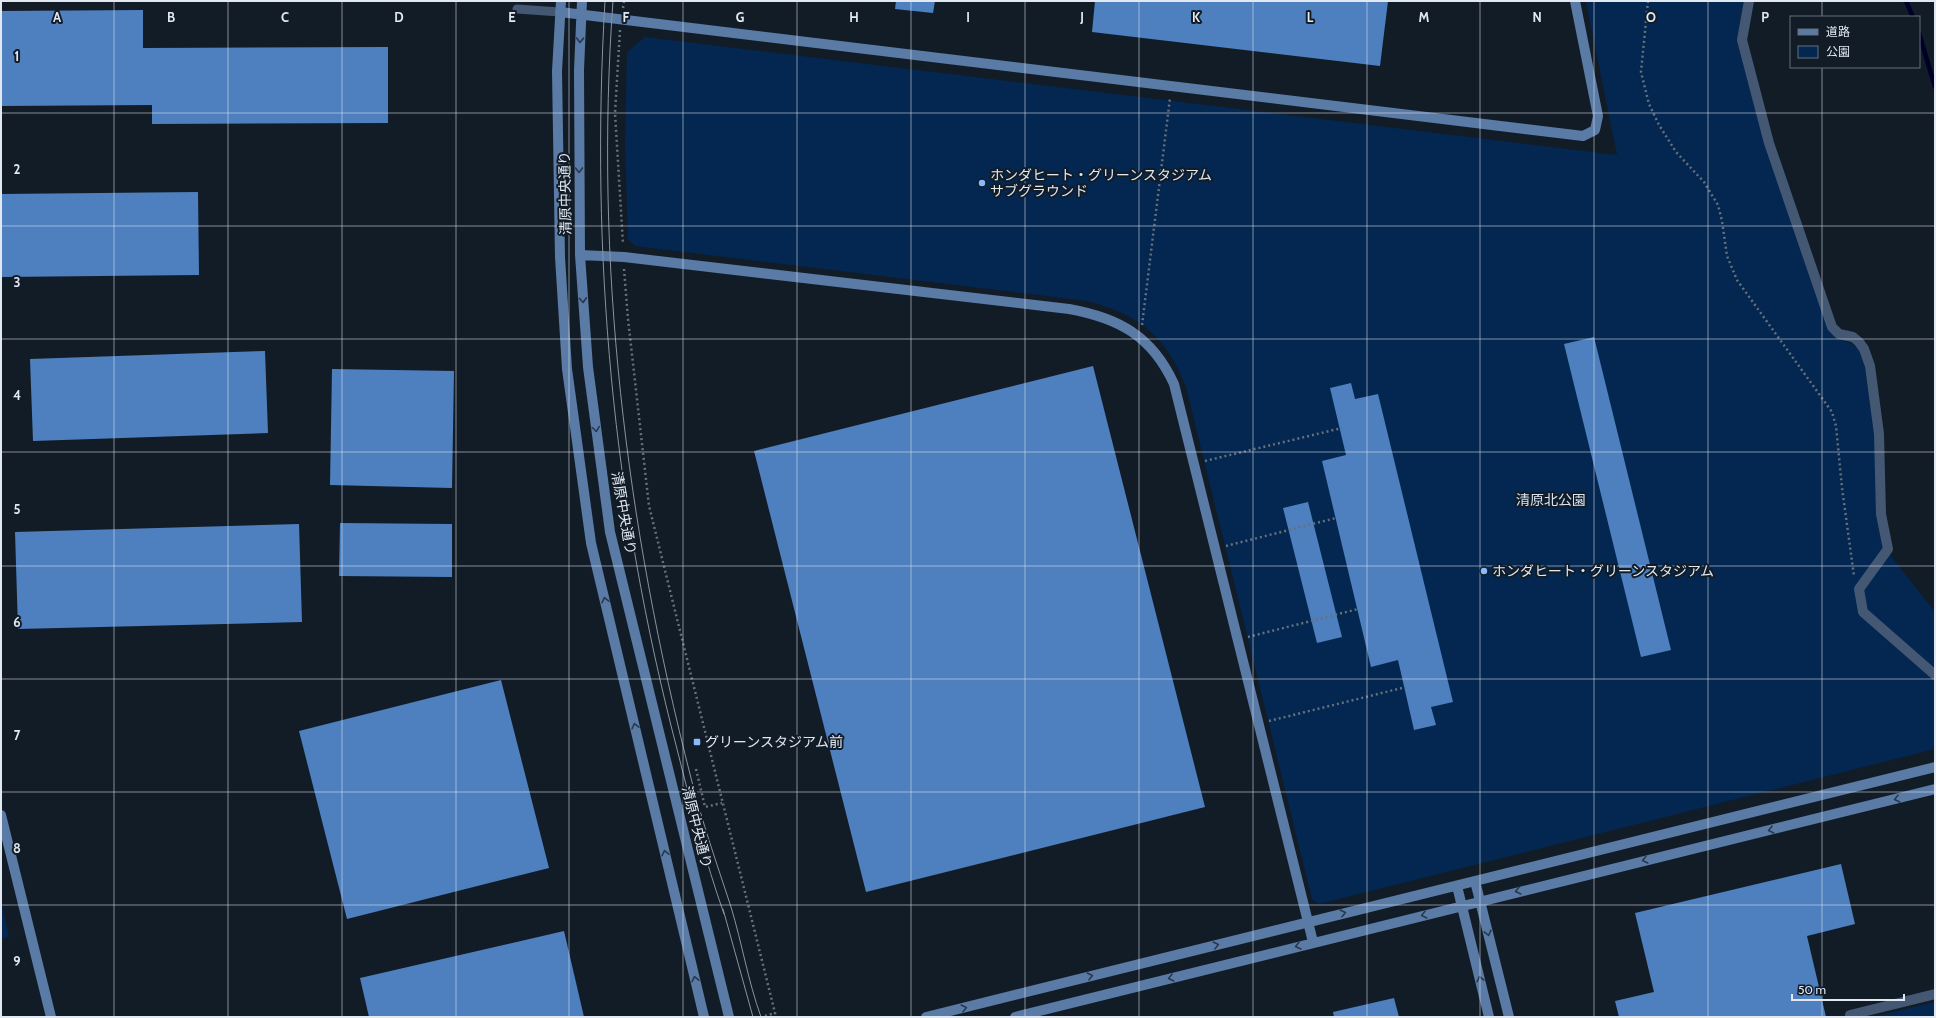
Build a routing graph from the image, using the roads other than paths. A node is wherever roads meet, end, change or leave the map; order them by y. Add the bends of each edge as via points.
1 (561, 1) edge
2 (582, 1) edge
3 (1575, 1) edge
4 (1749, 1) edge
5 (517, 10) dead end
6 (560, 12) junction
7 (581, 14) junction
8 (580, 255) junction
9 (1935, 675) edge
10 (1935, 767) edge
11 (1935, 789) edge
12 (1, 815) edge
13 (1475, 881) junction
14 (1457, 886) junction
15 (1480, 901) junction
16 (1461, 905) junction
17 (1308, 922) junction
18 (1313, 942) junction
19 (1935, 994) edge
20 (51, 1017) edge
21 (704, 1017) edge
22 (729, 1017) edge
23 (926, 1017) edge
24 (1016, 1017) edge
25 (1489, 1017) edge
26 (1509, 1017) edge
27 (1850, 1017) edge

1 - 6 street, 清原中央通り
2 - 7 street, 清原中央通り
3 - 7 street via 1598,116 1595,130 1583,136
4 - 9 street via 1742,40 1769,144 1832,327 1835,332 1853,337 1860,342 1870,366 1879,434 1881,514 1888,549 1859,589 1863,612
5 - 6 lane
6 - 7 street
21 -> 6 street, 清原中央通り via 591,543 567,369 560,257 557,71
7 -> 8 street, 清原中央通り
8 - 17 street via 624,257 1069,309 1110,319 1145,342 1158,355 1174,384
8 -> 22 street, 清原中央通り via 588,367 610,532
10 - 13 street
11 -> 15 street
12 - 20 street
13 - 14 street
13 - 15 street
14 - 16 street
17 -> 14 street
15 - 16 street
15 -> 26 street
16 -> 18 street
25 -> 16 street
17 - 18 street
23 -> 17 street
18 -> 24 street
19 - 27 street

